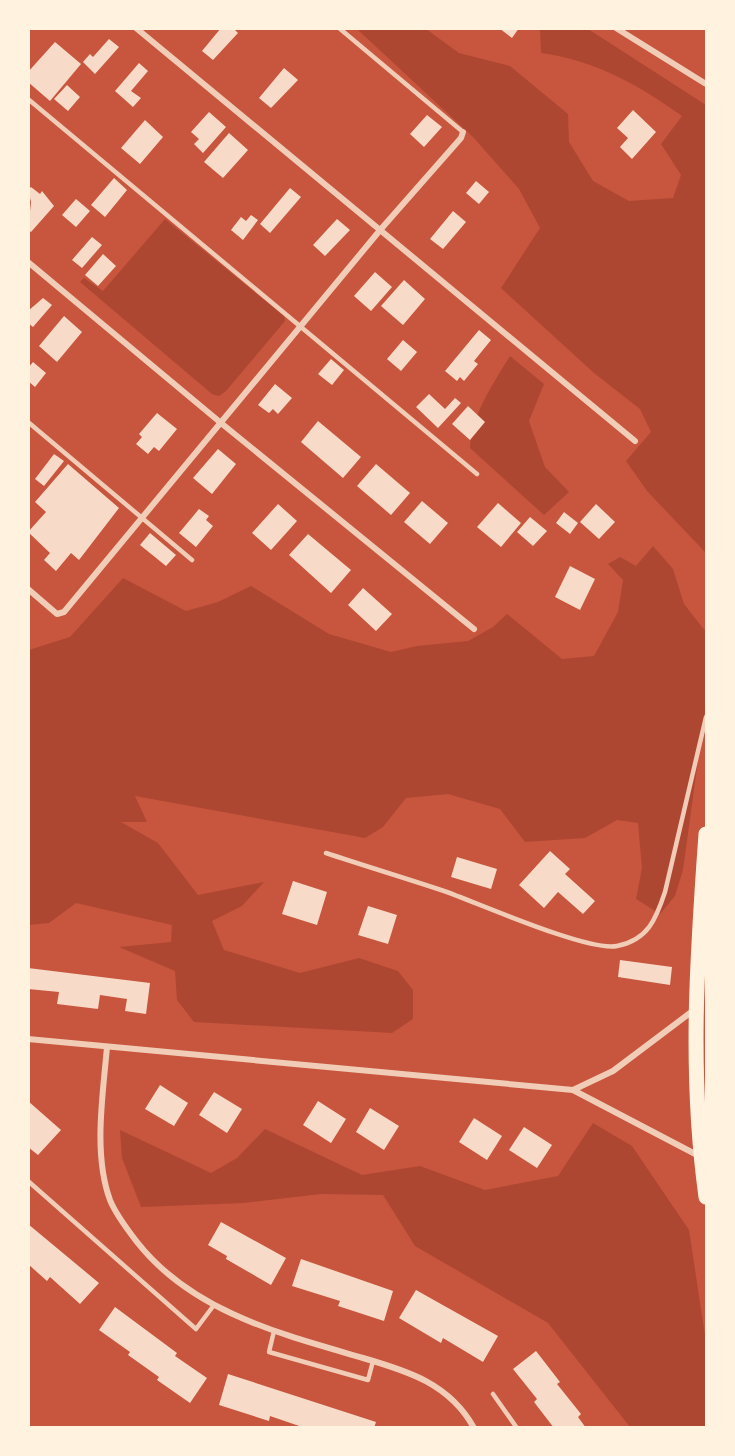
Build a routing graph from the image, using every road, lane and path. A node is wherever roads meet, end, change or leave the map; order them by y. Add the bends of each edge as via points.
1 (136, 28) edge
2 (339, 28) edge
3 (616, 28) edge
4 (706, 84) edge
5 (28, 99) edge
6 (463, 132) joint
7 (381, 228) junction
8 (28, 262) edge
9 (301, 328) junction
10 (28, 422) edge
11 (220, 423) junction
12 (635, 441) dead end
13 (477, 474) dead end
14 (142, 519) junction
15 (192, 560) dead end
16 (28, 589) edge
17 (474, 629) dead end
18 (706, 717) edge
19 (706, 834) edge
20 (326, 853) dead end
21 (695, 1010) junction
22 (28, 1039) edge
23 (107, 1047) junction
24 (573, 1090) junction
25 (701, 1156) junction
26 (28, 1181) edge
27 (706, 1197) edge
28 (214, 1305) junction
29 (274, 1331) junction
30 (373, 1360) junction
31 (493, 1394) dead end
32 (474, 1428) edge
33 (517, 1428) edge

1 - 7 street
2 - 6 lane
3 - 4 street
5 - 9 lane
6 - 7 street
7 - 9 street
7 - 12 street
8 - 11 street
9 - 11 street
9 - 13 lane
10 - 14 lane
11 - 14 street
11 - 17 street
14 - 15 lane
14 - 16 street via 61,614
18 - 20 lane via 656,919 645,935 615,947 582,942
19 - 21 highway
21 - 24 street via 613,1071
21 - 25 highway via 695,1090
22 - 23 street
23 - 24 street
23 - 28 street via 99,1124 110,1199 146,1254 162,1270
24 - 25 street
25 - 27 highway
26 - 28 lane via 196,1329
28 - 29 street
29 - 30 street
29 - 30 lane via 269,1352 368,1380
30 - 32 street via 427,1379 453,1399
31 - 33 lane

